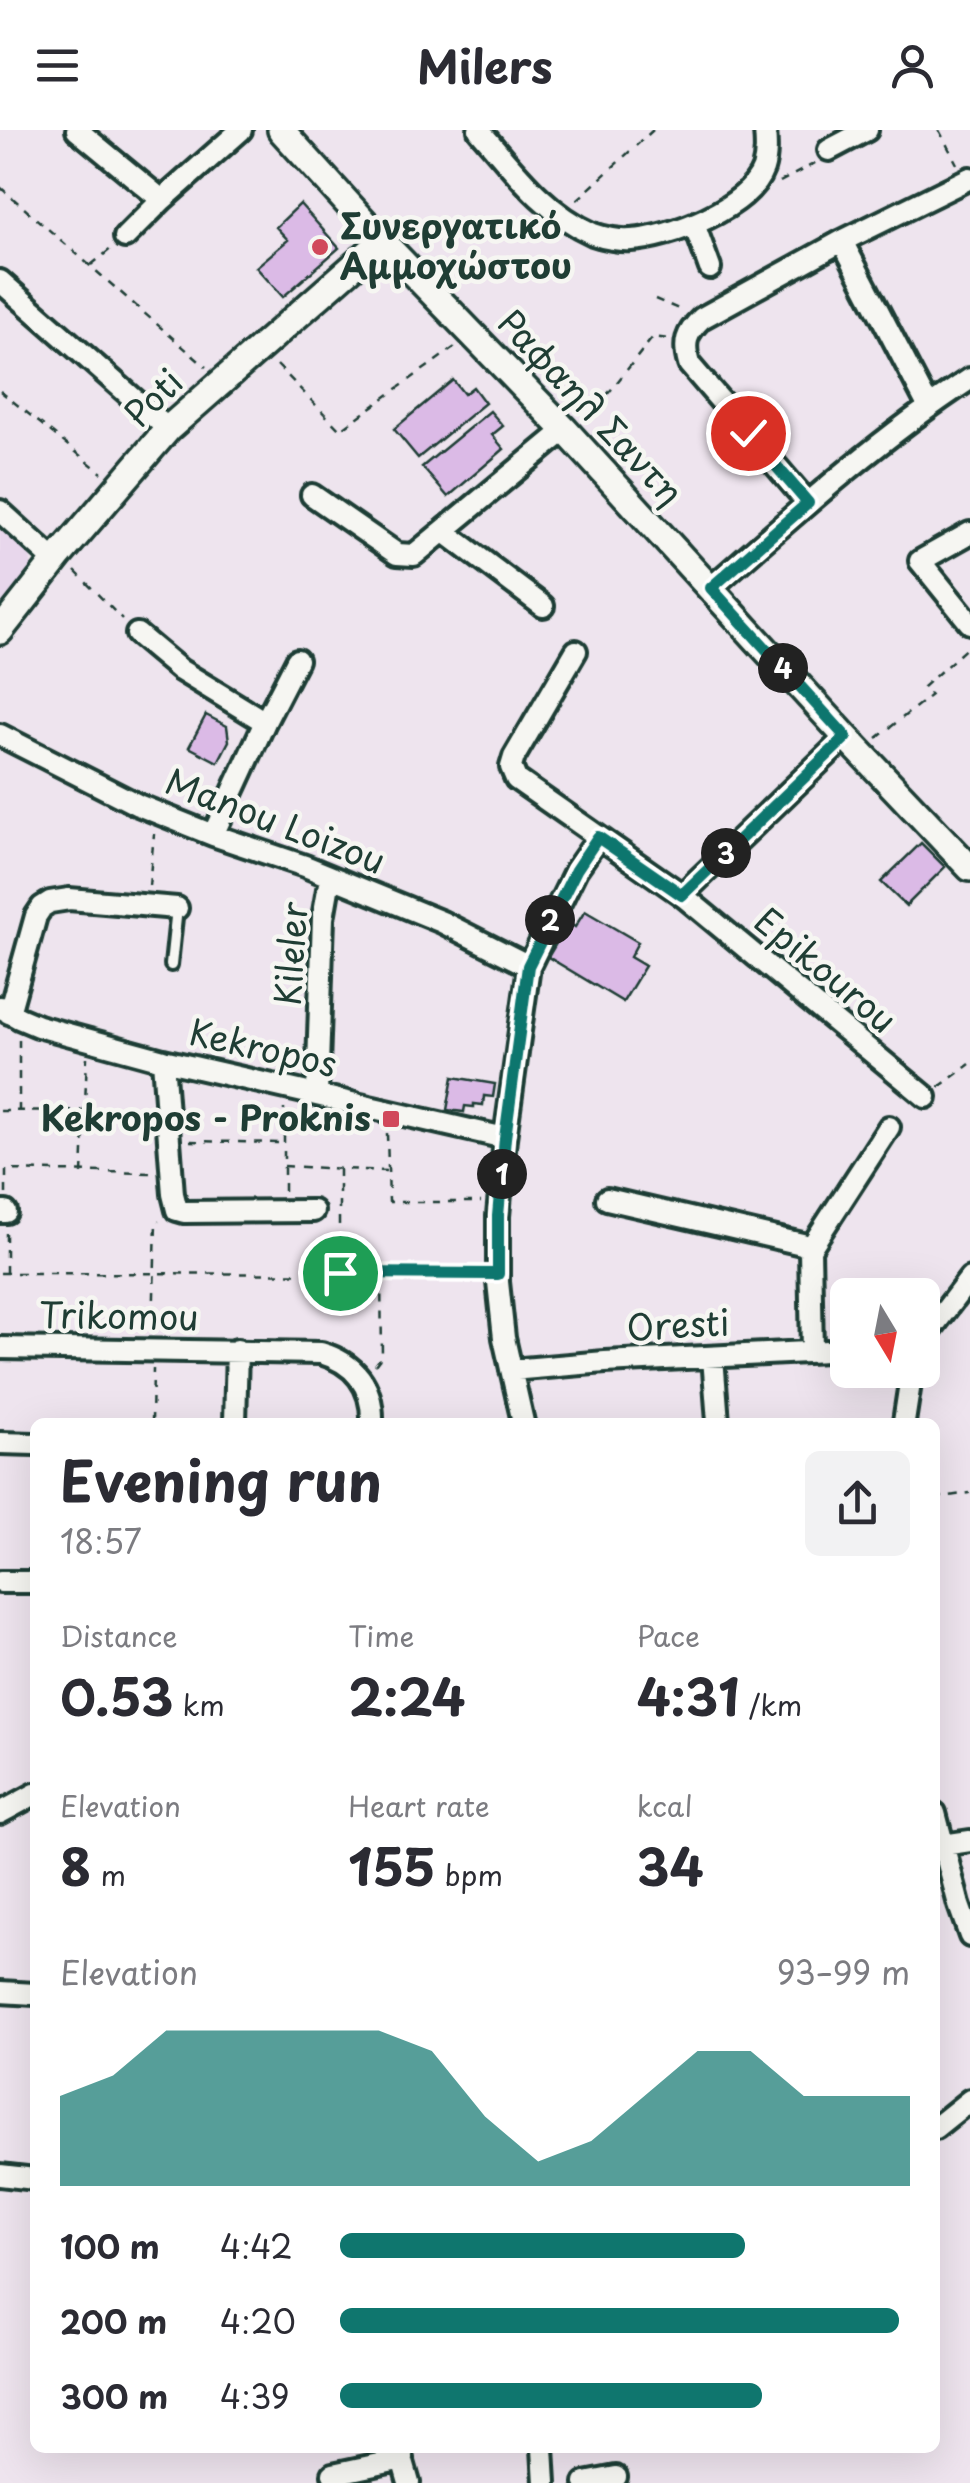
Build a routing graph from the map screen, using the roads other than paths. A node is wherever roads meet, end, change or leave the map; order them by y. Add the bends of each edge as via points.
1 (77, 130) edge
2 (241, 130) edge
3 (282, 130) edge
4 (479, 130) edge
5 (765, 130) edge
6 (867, 130) edge
7 (828, 150) road end
8 (968, 179) edge
9 (162, 200) junction
10 (694, 224) junction
11 (125, 237) road end
12 (842, 240) junction
13 (382, 241) junction
14 (710, 268) dead end
15 (0, 281) edge
16 (970, 379) edge
17 (928, 406) junction
18 (168, 429) junction
19 (569, 434) junction
20 (312, 495) dead end
21 (808, 503) junction
22 (0, 510) edge
23 (445, 532) junction
24 (970, 534) edge
25 (57, 558) junction
26 (711, 588) junction
27 (542, 606) dead end
28 (970, 623) edge
29 (0, 631) edge
30 (137, 634) road end
31 (576, 651) dead end
32 (296, 660) dead end
33 (265, 722) junction
34 (0, 735) edge
35 (853, 744) junction
36 (213, 835) junction
37 (598, 837) junction
38 (970, 868) edge
39 (330, 878) junction
40 (682, 895) junction
41 (177, 908) joint
42 (171, 966) dead end
43 (528, 966) junction
44 (9, 1013) edge
45 (163, 1060) junction
46 (317, 1095) junction
47 (926, 1098) road end
48 (889, 1127) dead end
49 (505, 1138) junction
50 (608, 1198) dead end
51 (313, 1211) dead end
52 (810, 1250) junction
53 (970, 1278) edge
54 (940, 1317) edge
55 (0, 1348) edge
56 (238, 1350) junction
57 (812, 1350) junction
58 (830, 1350) edge
59 (713, 1357) junction
60 (511, 1370) junction
61 (909, 1388) edge
62 (235, 1418) edge
63 (372, 1418) edge
64 (522, 1418) edge
65 (718, 1418) edge
66 (905, 1418) edge
67 (0, 1444) edge
68 (30, 1444) edge
69 (0, 1582) edge
70 (30, 1582) edge
71 (30, 1797) edge
72 (0, 1813) edge
73 (940, 1833) edge
74 (970, 1841) edge
75 (943, 1845) junction
76 (970, 1936) edge
77 (0, 1992) edge
78 (30, 1994) edge
79 (970, 2100) edge
80 (940, 2124) edge
81 (0, 2175) edge
82 (30, 2178) edge
83 (401, 2453) edge
84 (543, 2453) edge
85 (333, 2474) dead end
86 (616, 2477) dead end
87 (409, 2483) edge
88 (545, 2483) edge
89 (585, 2483) edge

1 - 9 street
2 - 9 street
3 - 13 street, Ραφαηλ Σαντη
4 - 10 street via 560,215 598,236 630,241
5 - 10 street via 763,171 750,189
6 - 7 street
8 - 12 street
9 - 11 street
10 - 14 street
12 - 17 street
12 - 21 street via 702,318 685,342 689,364
13 - 18 street, Poti
13 - 19 street, Ραφαηλ Σαντη
15 - 18 street
16 - 17 street
17 - 21 street
18 - 25 street, Poti
19 - 23 street
19 - 26 street, Ραφαηλ Σαντη
20 - 23 street via 396,554 414,556
21 - 26 street
22 - 25 street
23 - 27 street
24 - 28 street via 920,562
25 - 29 street, Poti
26 - 35 street, Ραφαηλ Σαντη
30 - 33 street via 180,670
31 - 37 street, Epikourou via 514,757 512,774
32 - 33 street
33 - 36 street
34 - 36 street, Manou Loizou
35 - 38 street, Ραφαηλ Σαντη
35 - 40 street
36 - 39 street, Manou Loizou
37 - 40 street, Epikourou
37 - 43 street
39 - 43 street, Manou Loizou via 442,922
39 - 46 street, Kileler
40 - 47 street, Epikourou
41 - 42 lane
41 - 44 street via 50,902 36,916
43 - 49 street
44 - 45 street, Kekropos
45 - 46 street, Kekropos
45 - 51 street via 177,1210
46 - 49 street, Kekropos
48 - 52 street
49 - 60 street via 498,1274
50 - 52 street
52 - 57 street
53 - 54 street
55 - 56 street, Trikomou
56 - 62 street, Trikomou
56 - 63 street, Trikomou via 321,1353 343,1361 362,1382
57 - 58 street, Oresti
57 - 59 street, Oresti
59 - 60 street, Oresti
59 - 65 street
60 - 64 street
61 - 66 street
67 - 68 street
69 - 70 street
71 - 72 street
73 - 75 street
74 - 75 street
75 - 76 street
77 - 78 street
79 - 80 street
81 - 82 street
83 - 85 street
83 - 87 street
84 - 88 street
86 - 89 street

